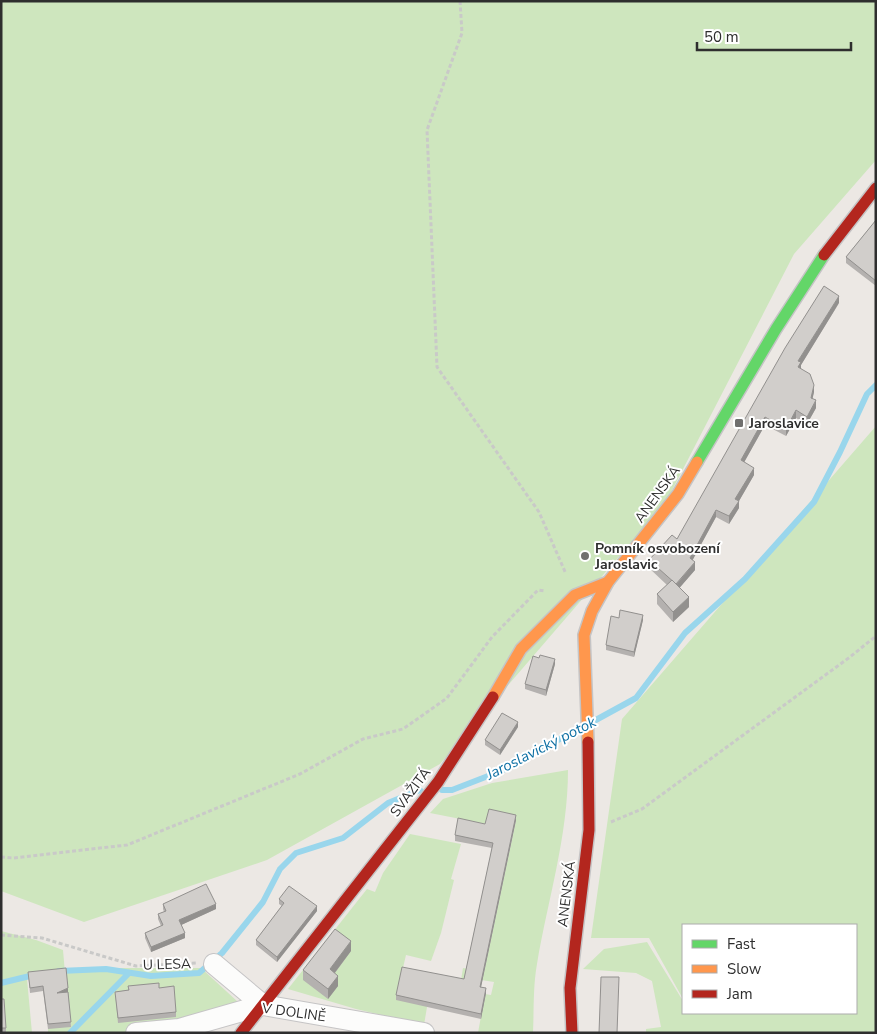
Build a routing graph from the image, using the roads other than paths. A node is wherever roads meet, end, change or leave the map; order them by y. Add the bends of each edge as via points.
1 (876, 188) edge
2 (608, 582) junction
3 (214, 964) road end
4 (263, 1005) junction
5 (136, 1033) edge
6 (241, 1033) edge
7 (424, 1033) edge
8 (572, 1033) edge

1 - 2 street, ANENSKÁ via 830,246 678,494
2 - 4 street, SVAŽITÁ via 575,595 520,649 438,782
2 - 8 street, ANENSKÁ via 592,611 584,635 588,830 570,988
3 - 4 street
4 - 5 street, V DOLINĚ via 179,1029
4 - 6 street, SVAŽITÁ
4 - 7 street, V DOLINĚ

